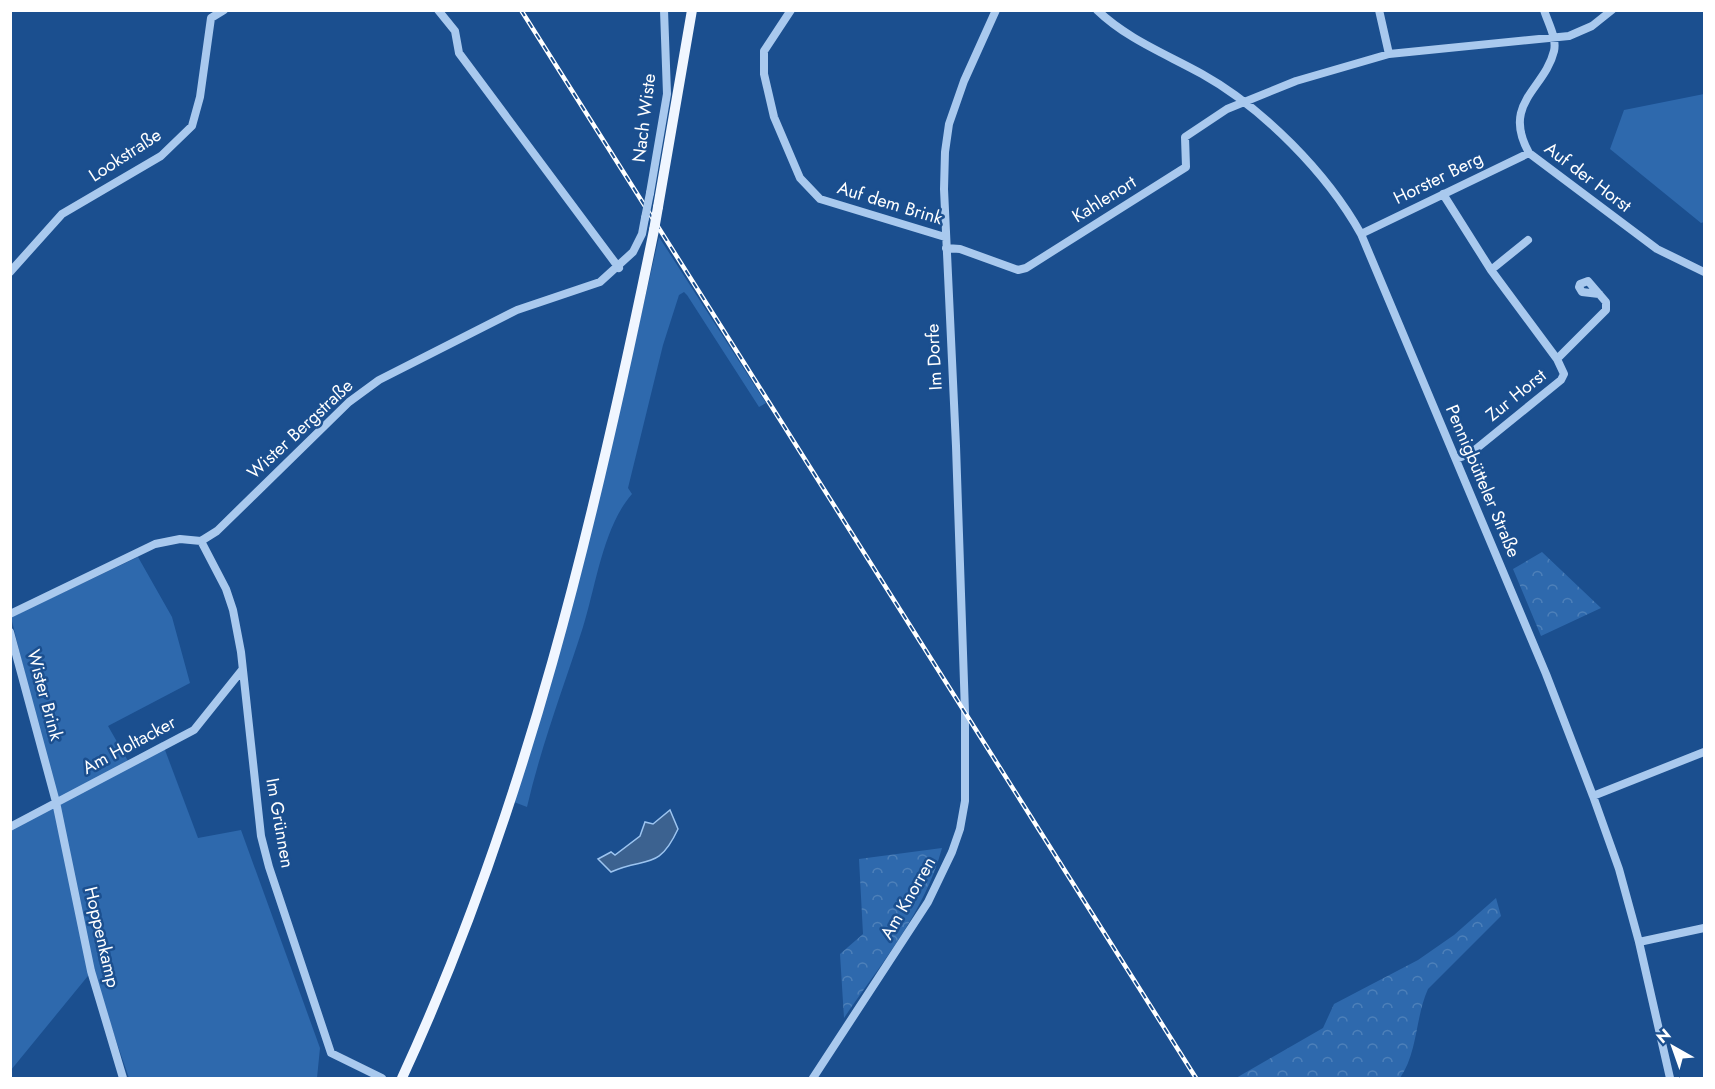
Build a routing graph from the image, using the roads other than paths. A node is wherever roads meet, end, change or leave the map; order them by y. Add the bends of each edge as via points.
1 (224, 10) edge
2 (438, 10) edge
3 (664, 10) edge
4 (692, 10) edge
5 (791, 10) edge
6 (996, 10) edge
7 (1097, 10) edge
8 (1379, 10) edge
9 (1544, 10) edge
10 (1612, 10) edge
11 (1554, 39) junction
12 (1389, 54) junction
13 (1246, 102) junction
14 (1529, 153) junction
15 (1443, 194) junction
16 (1361, 234) junction
17 (945, 237) junction
18 (1528, 240) dead end
19 (946, 248) junction
20 (619, 268) junction
21 (1491, 270) junction
22 (10, 272) edge
23 (1704, 272) edge
24 (1599, 294) dead end
25 (1557, 359) junction
26 (1456, 459) junction
27 (201, 541) junction
28 (10, 614) edge
29 (10, 632) edge
30 (242, 670) junction
31 (965, 712) joint
32 (1704, 752) edge
33 (1593, 796) junction
34 (56, 802) junction
35 (10, 827) edge
36 (1704, 928) edge
37 (1639, 942) junction
38 (403, 1077) edge
39 (123, 1078) edge
40 (382, 1078) edge
41 (813, 1078) edge
42 (1670, 1078) edge

1 - 22 street, Lookstraße via 211,18 192,126 161,156 63,214
2 - 20 street via 455,31 459,53
3 - 20 street, Nach Wiste, bridge via 667,94 650,193 642,234
4 - 38 main road, bridge via 654,230 587,527 526,749 463,937
5 - 17 street, Auf dem Brink via 764,51 764,74 774,117 800,178 820,199
6 - 17 street, Im Dorfe via 964,81 950,124 945,153
7 - 13 street, Pennigbütteler Straße via 1131,37
8 - 12 street
9 - 11 street
10 - 11 street via 1592,26
11 - 12 street
11 - 14 street, Auf der Horst via 1549,63 1522,110 1522,141
12 - 13 street via 1296,81
13 - 16 street, Pennigbütteler Straße via 1337,195
13 - 19 street, Kahlenort via 1185,137 1186,167 1026,268 1018,270 960,249
14 - 15 street, Horster Berg
14 - 23 street, Auf der Horst via 1657,249
15 - 16 street, Horster Berg
15 - 21 street
16 - 26 street, Pennigbütteler Straße
17 - 19 street, Im Dorfe
18 - 21 street
19 - 31 street, Im Dorfe
20 - 27 street, Wister Bergstraße via 600,282 516,310 379,381 349,402 217,531
21 - 25 street
24 - 25 street via 1606,302 1606,310
25 - 26 street, Zur Horst via 1564,374 1561,380 1471,453
26 - 33 street, Pennigbütteler Straße
27 - 28 street via 180,538 155,544
27 - 30 street, Im Grünnen via 233,610
29 - 34 street, Wister Brink
30 - 34 street, Am Holtacker via 194,730
30 - 40 street, Im Grünnen via 261,836 331,1053
31 - 41 street, Am Knorren via 965,801 946,868
32 - 33 street
33 - 37 street, Pennigbütteler Straße
34 - 35 street, Am Holtacker
34 - 39 street, Hoppenkamp via 91,971
36 - 37 street
37 - 42 street, Pennigbütteler Straße

